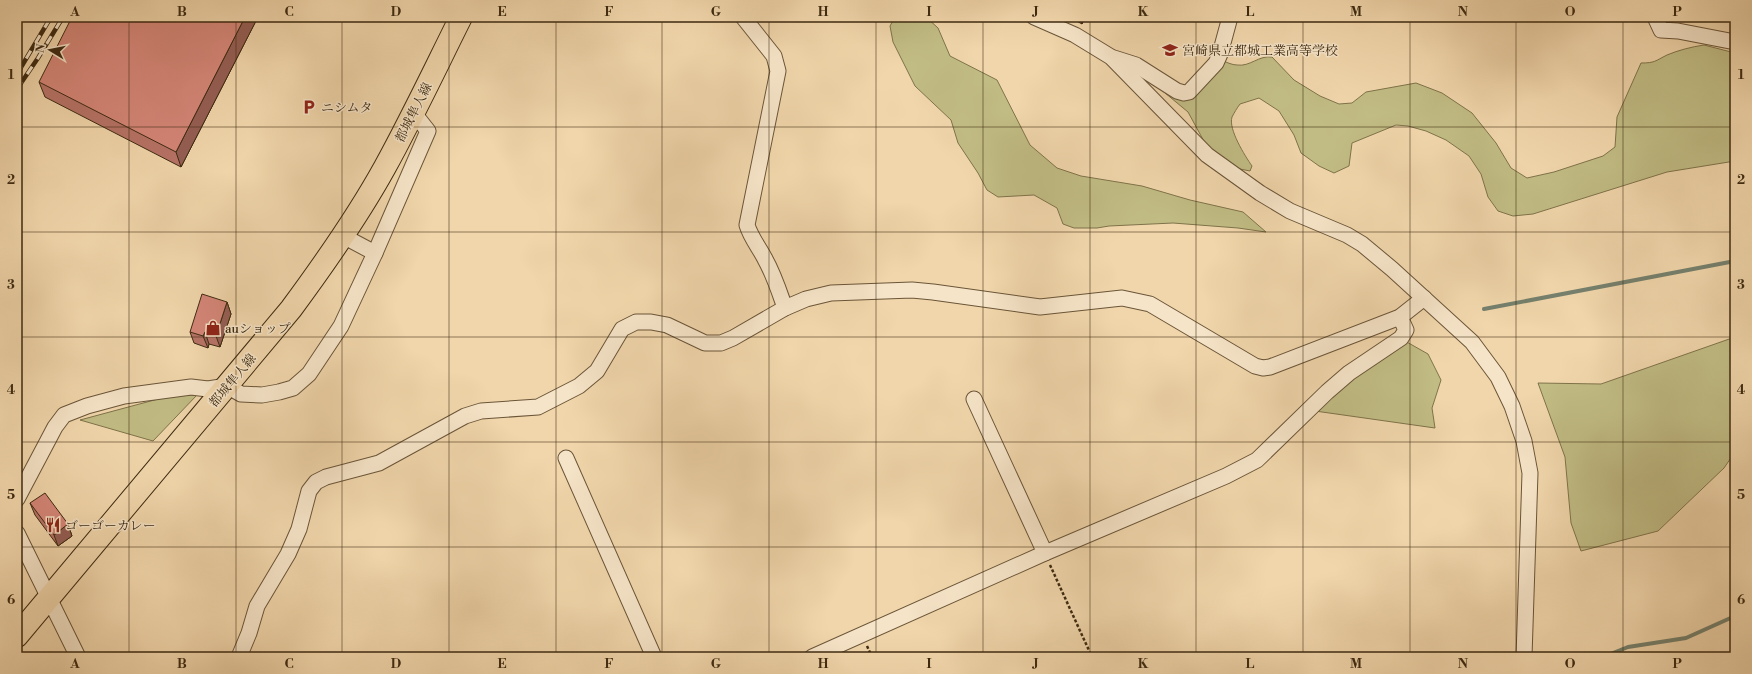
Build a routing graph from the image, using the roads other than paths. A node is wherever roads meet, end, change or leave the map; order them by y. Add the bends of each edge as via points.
1 (461, 17) edge
2 (743, 17) edge
3 (1034, 17) edge
4 (1230, 17) edge
5 (1655, 17) edge
6 (1735, 42) edge
7 (1111, 57) junction
8 (413, 112) junction
9 (343, 236) junction
10 (375, 254) junction
11 (1424, 298) junction
12 (785, 308) junction
13 (1400, 317) junction
14 (227, 386) junction
15 (974, 399) dead end
16 (566, 458) dead end
17 (17, 499) edge
18 (17, 533) edge
19 (1045, 553) junction
20 (49, 596) junction
21 (17, 636) edge
22 (78, 657) edge
23 (239, 657) edge
24 (654, 657) edge
25 (812, 657) edge
26 (1524, 657) edge

1 - 8 main road, 都城隼人線
2 - 12 street via 774,56 778,71 747,225 775,278
3 - 7 street via 1075,35
4 - 7 street via 1216,63 1189,92 1177,91 1136,66
5 - 6 street via 1661,30
7 - 11 street via 1207,155 1290,211 1362,244
8 - 9 main road, 都城隼人線 via 385,167
8 - 10 street via 428,131
9 - 10 street
9 - 14 main road, 都城隼人線 via 291,308
10 - 14 street via 341,326 309,374 292,388 262,395 241,394
11 - 13 street
11 - 26 street via 1472,342 1498,377 1512,406 1524,441 1530,473
12 - 13 street via 806,299 831,293 889,290 933,292 1040,307 1122,298 1150,304 1255,366 1263,368
12 - 23 street via 721,344 705,343 667,325 636,322 622,329 597,371 579,386 538,407 481,411 464,416 379,463 316,482 309,491 300,529 257,606
13 - 19 street via 1406,330 1401,338 1349,373 1257,460 1226,476
14 - 17 street via 208,389 191,387 124,396 87,406 64,416 55,427
14 - 20 main road, 都城隼人線
15 - 19 street
16 - 24 street
18 - 20 street
19 - 25 street
20 - 21 main road, 都城隼人線
20 - 22 street

